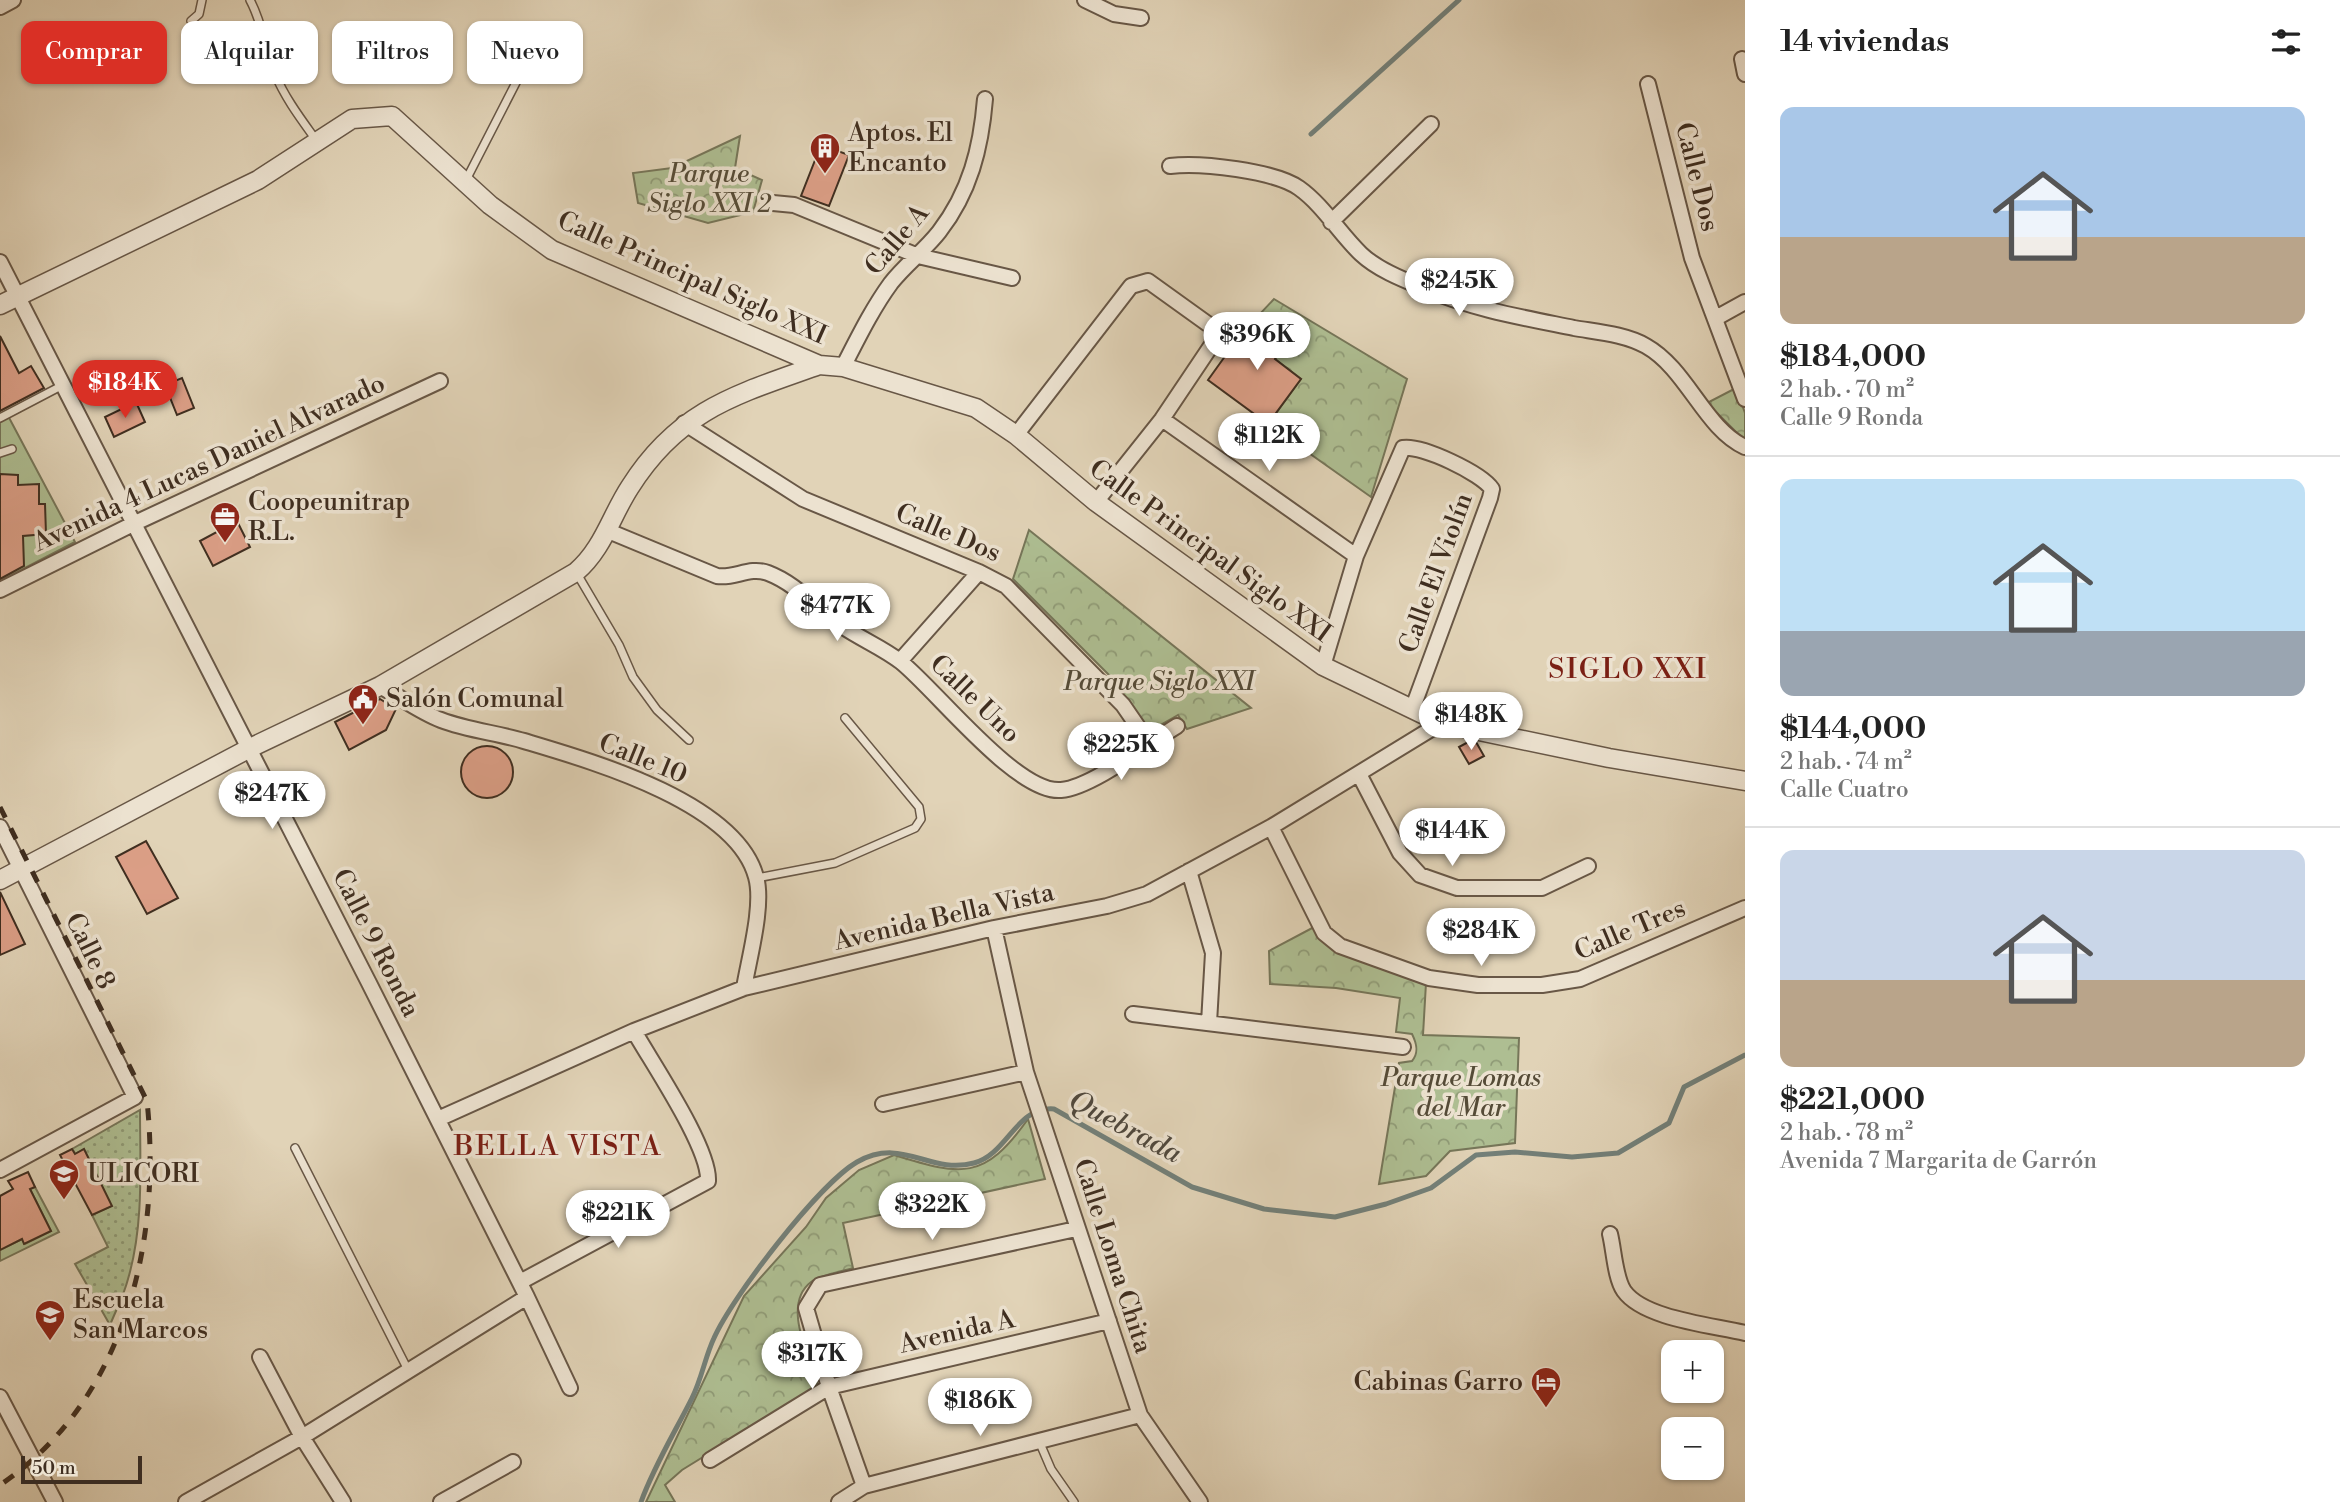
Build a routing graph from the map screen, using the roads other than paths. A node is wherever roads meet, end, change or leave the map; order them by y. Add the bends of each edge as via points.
1 (13, 0) edge
2 (202, 0) edge
3 (250, 0) edge
4 (1085, 0) edge
5 (0, 7) edge
6 (1141, 18) dead end
7 (191, 21) dead end
8 (1742, 58) dead end
9 (1745, 74) edge
10 (515, 84) edge
11 (1648, 84) dead end
12 (985, 99) dead end
13 (1431, 124) dead end
14 (317, 141) junction
15 (1170, 166) dead end
16 (464, 184) junction
17 (773, 203) dead end
18 (1331, 222) junction
19 (918, 256) junction
20 (0, 262) edge
21 (1012, 278) dead end
22 (19, 296) junction
23 (1745, 302) edge
24 (0, 305) edge
25 (1716, 318) junction
26 (819, 365) junction
27 (843, 367) junction
28 (440, 381) dead end
29 (64, 384) junction
30 (1745, 398) edge
31 (0, 418) edge
32 (1162, 419) junction
33 (684, 423) junction
34 (1016, 436) junction
35 (1745, 447) edge
36 (12, 449) dead end
37 (0, 453) edge
38 (1096, 502) junction
39 (133, 524) junction
40 (606, 530) junction
41 (1356, 556) junction
42 (576, 572) junction
43 (979, 572) junction
44 (0, 590) edge
45 (900, 661) junction
46 (1323, 666) junction
47 (380, 686) junction
48 (1412, 710) junction
49 (845, 718) dead end
50 (1441, 723) junction
51 (1177, 726) dead end
52 (689, 740) dead end
53 (1149, 743) junction
54 (250, 748) junction
55 (1359, 774) junction
56 (1745, 781) edge
57 (0, 827) edge
58 (1271, 827) junction
59 (1588, 866) dead end
60 (22, 869) junction
61 (1189, 871) junction
62 (757, 878) junction
63 (0, 880) edge
64 (1745, 908) edge
65 (994, 928) junction
66 (744, 988) junction
67 (1133, 1014) dead end
68 (1209, 1023) junction
69 (634, 1031) junction
70 (1403, 1048) dead end
71 (1026, 1073) junction
72 (883, 1104) dead end
73 (438, 1119) junction
74 (295, 1148) dead end
75 (1, 1166) edge
76 (1076, 1229) junction
77 (1610, 1234) dead end
78 (520, 1282) junction
79 (527, 1297) junction
80 (1109, 1321) junction
81 (1745, 1333) edge
82 (260, 1357) dead end
83 (408, 1370) junction
84 (829, 1387) junction
85 (570, 1388) dead end
86 (0, 1397) edge
87 (1140, 1415) junction
88 (303, 1437) junction
89 (1039, 1441) junction
90 (710, 1460) dead end
91 (513, 1462) dead end
92 (864, 1486) junction
93 (55, 1502) edge
94 (186, 1502) edge
95 (343, 1502) edge
96 (441, 1502) edge
97 (839, 1502) edge
98 (1074, 1502) edge
99 (1200, 1502) edge

1 - 5 street
2 - 7 lane via 199,14
3 - 14 lane via 261,20 274,72
4 - 6 street via 1114,14
8 - 9 street
10 - 16 lane
11 - 25 street, Calle Dos via 1692,258
12 - 19 street, Calle A via 977,161 963,194
13 - 18 street
14 - 16 street, Calle Principal Siglo XXI via 352,119 392,116
14 - 22 street, Calle Principal Siglo XXI via 258,180
15 - 18 street via 1216,165 1288,182
16 - 26 street, Calle Principal Siglo XXI via 552,250
17 - 19 street via 794,205
18 - 35 street via 1362,255 1428,290 1512,315 1643,344 1675,369 1708,415
19 - 21 street
19 - 27 street, Calle A via 871,313
20 - 22 street, Calle 9 Ronda
22 - 24 street, Calle Principal Siglo XXI
22 - 29 street, Calle 9 Ronda
23 - 25 street
25 - 30 street, Calle Dos
26 - 27 street, Calle Principal Siglo XXI
26 - 33 street via 740,394
27 - 34 street, Calle Principal Siglo XXI via 976,408
28 - 39 street, Avenida 4 Lucas Daniel Alvarado
29 - 31 lane
29 - 39 street, Calle 9 Ronda
32 - 34 street via 1215,335 1212,327 1148,281 1125,290
32 - 38 street
32 - 41 street
33 - 40 street via 657,449 630,486
33 - 43 street, Calle Dos via 803,499
34 - 38 street, Calle Principal Siglo XXI
36 - 37 lane
38 - 46 street, Calle Principal Siglo XXI
39 - 44 street, Avenida 4 Lucas Daniel Alvarado
39 - 54 street, Calle 9 Ronda
40 - 42 street via 592,558
40 - 45 street, Calle Uno via 717,576 757,569 769,573
41 - 46 street, Calle El Violín
41 - 48 street, Calle El Violín via 1403,448 1415,446 1478,476 1492,489
42 - 47 street
42 - 52 lane via 633,677 657,710
43 - 45 street
43 - 53 street, Calle Dos via 1006,586 1124,705
45 - 53 street, Calle Uno via 1018,775 1050,790 1088,782
46 - 48 street, Calle Principal Siglo XXI
47 - 54 street
47 - 62 street, Calle 10 via 440,720 524,741 640,780 683,800 708,816 746,854
48 - 50 street, Calle Principal Siglo XXI
49 - 62 lane via 919,807 921,819 915,828 835,863
50 - 55 street, Avenida Bella Vista
50 - 56 street, Calle Principal Siglo XXI
51 - 53 street
54 - 60 street
54 - 73 street, Calle 9 Ronda
55 - 58 street, Avenida Bella Vista
55 - 59 street via 1400,853 1420,875 1457,888 1542,888
57 - 60 street, Calle 8
58 - 61 street, Avenida Bella Vista
58 - 64 street, Calle Tres via 1324,933 1340,946 1429,978 1478,985 1542,985 1580,979
60 - 63 street
60 - 75 street, Calle 8 via 135,1097
61 - 65 street, Avenida Bella Vista via 1147,894 1107,906
61 - 68 street via 1213,953
62 - 66 street
65 - 66 street, Avenida Bella Vista
65 - 71 street, Calle Loma Chita
66 - 69 street, Avenida Bella Vista
67 - 68 street
68 - 70 street
69 - 73 street, Avenida Bella Vista
69 - 78 street via 699,1145 709,1170 708,1181
71 - 72 street
71 - 76 street, Calle Loma Chita
73 - 78 street, Calle 9 Ronda
74 - 83 lane
76 - 80 street, Calle Loma Chita
76 - 84 street via 820,1285 806,1308
77 - 81 street via 1623,1290 1635,1302 1656,1313
78 - 79 street, Calle 9 Ronda
79 - 83 street
79 - 85 street, Calle 9 Ronda
80 - 84 street, Avenida A
80 - 87 street, Calle Loma Chita
82 - 88 street
83 - 88 street
84 - 90 street, Avenida A
84 - 92 street
86 - 93 street
87 - 89 street
87 - 99 street, Calle Loma Chita
88 - 94 street
88 - 95 street
89 - 92 street
89 - 98 lane via 1051,1469
91 - 96 street
92 - 97 street

